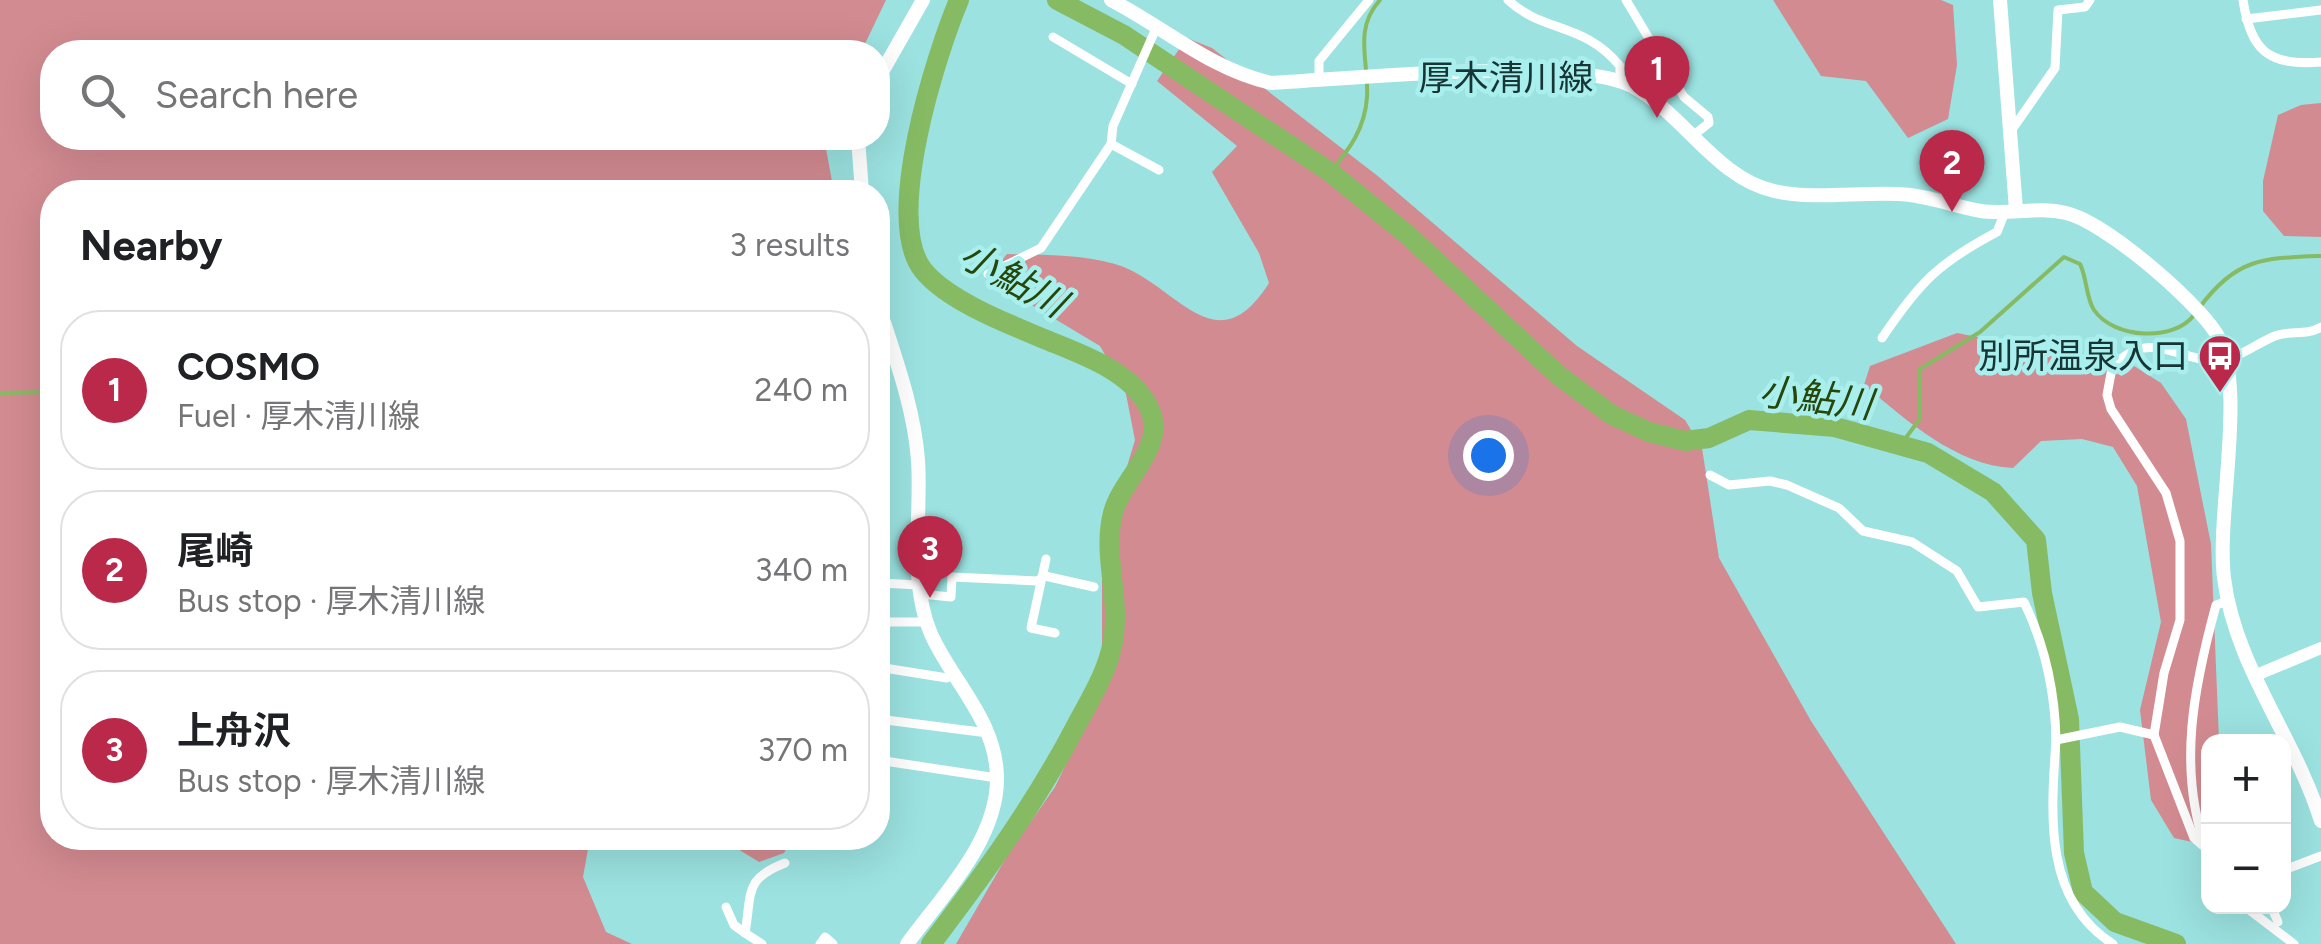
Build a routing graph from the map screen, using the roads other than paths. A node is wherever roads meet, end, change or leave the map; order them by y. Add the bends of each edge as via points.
1 (923, 0) edge
2 (1111, 0) edge
3 (1350, 0) edge
4 (1508, 0) edge
5 (1626, 0) edge
6 (2000, 0) edge
7 (2090, 0) edge
8 (2243, 0) edge
9 (1366, 3) edge
10 (2321, 10) edge
11 (2246, 19) junction
12 (1157, 26) junction
13 (1054, 37) dead end
14 (890, 58) edge
15 (2321, 62) edge
16 (1319, 80) junction
17 (1620, 81) junction
18 (1133, 82) junction
19 (2009, 133) junction
20 (1695, 134) junction
21 (1111, 144) junction
22 (859, 150) edge
23 (1158, 170) dead end
24 (861, 180) edge
25 (2010, 211) junction
26 (988, 274) dead end
27 (2321, 327) edge
28 (1882, 338) dead end
29 (890, 345) edge
30 (2226, 358) junction
31 (1710, 475) dead end
32 (1046, 560) dead end
33 (1044, 576) junction
34 (890, 585) edge
35 (1094, 587) dead end
36 (921, 590) junction
37 (2228, 601) junction
38 (890, 622) edge
39 (927, 622) junction
40 (1055, 633) dead end
41 (2321, 648) edge
42 (890, 669) edge
43 (955, 674) junction
44 (2254, 676) junction
45 (890, 720) edge
46 (988, 734) junction
47 (2154, 735) junction
48 (2057, 740) junction
49 (890, 762) edge
50 (997, 778) junction
51 (2316, 788) edge
52 (2321, 822) edge
53 (2201, 833) edge
54 (2201, 845) edge
55 (2321, 856) edge
56 (786, 864) dead end
57 (2291, 867) edge
58 (726, 908) dead end
59 (2255, 914) edge
60 (2274, 914) edge
61 (2278, 922) dead end
62 (745, 933) junction
63 (758, 943) edge
64 (820, 944) edge
65 (833, 944) edge
66 (908, 944) edge
67 (2113, 944) edge
68 (2294, 944) edge

1 - 14 main road
2 - 12 main road
3 - 9 street
4 - 17 street via 1527,15 1592,39 1620,66
5 - 20 street via 1684,96 1708,117
6 - 19 main road
7 - 19 street via 2085,7 2058,10 2055,68
8 - 11 street
9 - 16 street via 1320,61
10 - 11 street
11 - 15 street via 2258,46 2272,57
12 - 16 main road via 1238,76 1271,83
12 - 18 street
13 - 18 street
16 - 17 main road, 厚木清川線 via 1568,71
17 - 20 main road, 厚木清川線
18 - 21 street
19 - 25 main road
20 - 25 main road, 厚木清川線 via 1735,174 1778,192 1902,194
21 - 23 street
21 - 26 street via 1041,248
22 - 24 main road
25 - 28 street via 1997,232 1918,286
25 - 30 main road, 厚木清川線 via 2062,212 2104,230 2203,318
27 - 30 street via 2281,334
29 - 36 main road via 913,424
30 - 37 main road via 2222,533
30 - 47 street via 2166,346 2133,352 2120,359 2107,383 2111,410 2166,493 2180,541 2180,620
31 - 48 street via 1729,485 1788,485 1839,508 1863,531 1912,542 1957,571 1978,607 2024,602 2050,678
32 - 33 street
33 - 35 street
33 - 36 street via 952,577 951,597
33 - 40 street via 1031,628
34 - 36 street
36 - 39 main road
37 - 44 main road
37 - 53 street via 2216,605 2191,700 2191,803
38 - 39 street
39 - 43 main road
41 - 44 street
42 - 43 street
43 - 46 main road
44 - 51 main road
45 - 46 street
46 - 50 main road
47 - 48 street via 2120,727
47 - 54 street
48 - 67 street via 2055,848 2064,892 2082,921
49 - 50 street
50 - 66 main road via 984,834
51 - 52 main road
55 - 57 street
56 - 62 street via 756,876
58 - 62 street
59 - 68 street
60 - 61 street
62 - 63 street
64 - 65 street via 825,938

